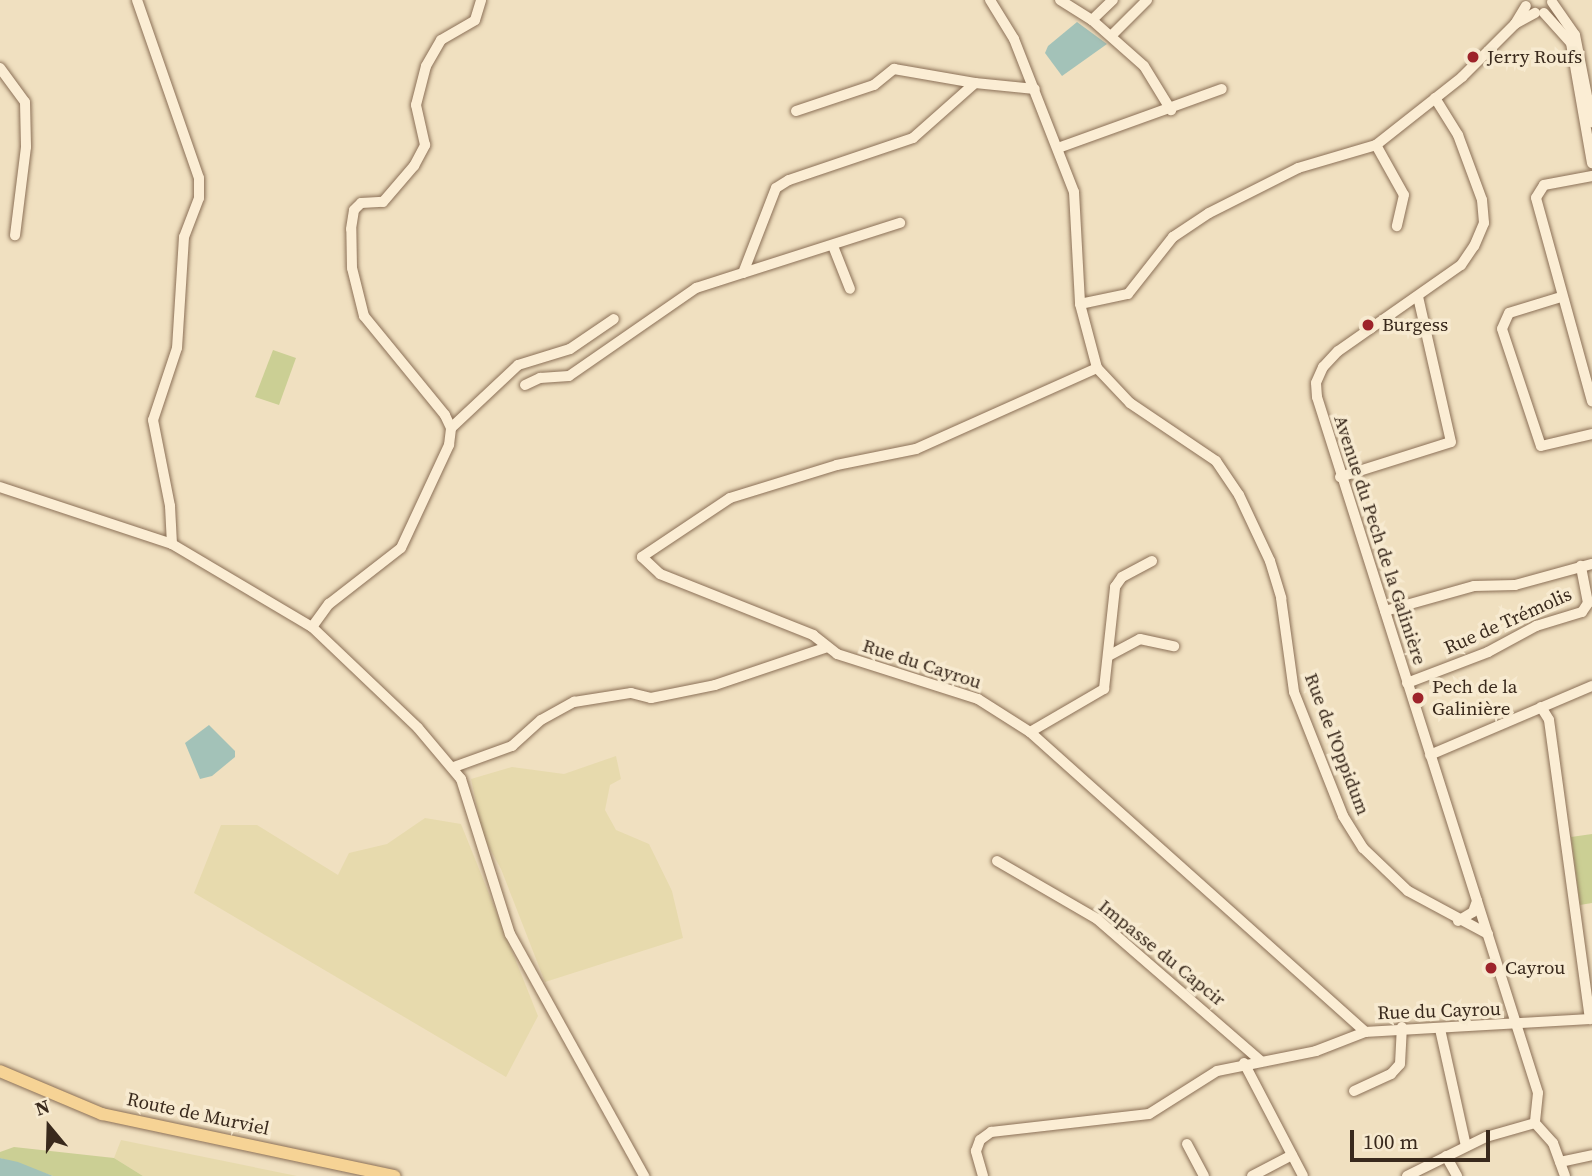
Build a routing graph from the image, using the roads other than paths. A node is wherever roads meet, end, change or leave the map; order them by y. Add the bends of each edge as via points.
1 (137, 0) edge
2 (481, 0) edge
3 (990, 0) edge
4 (1060, 0) edge
5 (1113, 0) edge
6 (1147, 0) edge
7 (1553, 1) edge
8 (1525, 3) edge
9 (1539, 13) junction
10 (1092, 20) junction
11 (1515, 24) junction
12 (1111, 36) junction
13 (0, 68) edge
14 (975, 83) junction
15 (1589, 83) edge
16 (1035, 89) junction
17 (1222, 89) dead end
18 (1435, 98) junction
19 (1171, 110) junction
20 (796, 111) dead end
21 (1592, 122) edge
22 (1376, 145) junction
23 (1058, 148) junction
24 (1592, 163) edge
25 (1592, 176) edge
26 (900, 223) dead end
27 (1398, 226) dead end
28 (15, 235) dead end
29 (833, 246) junction
30 (743, 273) junction
31 (850, 289) dead end
32 (1418, 297) junction
33 (1561, 297) junction
34 (1080, 304) junction
35 (614, 319) dead end
36 (1097, 368) junction
37 (524, 385) dead end
38 (1592, 401) edge
39 (450, 428) junction
40 (1592, 434) edge
41 (1340, 477) junction
42 (0, 487) edge
43 (172, 544) junction
44 (1153, 561) dead end
45 (1592, 564) edge
46 (1581, 566) junction
47 (1385, 611) junction
48 (312, 627) junction
49 (1174, 646) dead end
50 (827, 647) junction
51 (1110, 654) junction
52 (1407, 683) junction
53 (1592, 686) edge
54 (1541, 707) junction
55 (1030, 732) junction
56 (1430, 755) junction
57 (454, 767) junction
58 (997, 861) dead end
59 (1477, 900) junction
60 (1458, 920) junction
61 (1488, 934) junction
62 (1591, 1019) edge
63 (1517, 1026) junction
64 (1402, 1027) junction
65 (1440, 1029) junction
66 (1365, 1031) junction
67 (1260, 1060) junction
68 (1244, 1063) junction
69 (0, 1071) edge
70 (1354, 1091) dead end
71 (1535, 1123) junction
72 (1188, 1144) dead end
73 (1466, 1146) junction
74 (1292, 1155) junction
75 (1592, 1155) edge
76 (1446, 1156) junction
77 (1560, 1161) junction
78 (394, 1176) edge
79 (643, 1176) edge
80 (983, 1176) edge
81 (1204, 1176) edge
82 (1252, 1176) edge
83 (1303, 1176) edge
84 (1407, 1176) edge
85 (1457, 1176) edge
86 (1565, 1176) edge

1 - 43 street via 198,178 199,198 184,237 177,348 153,420 170,506
2 - 39 street via 475,20 441,40 426,65 416,105 425,145 414,166 383,202 361,203 354,210 351,229 352,268 364,316 402,358
3 - 16 street via 1005,20
4 - 10 street
5 - 10 street
6 - 12 street
7 - 9 street
7 - 15 street via 1575,35
8 - 9 street
8 - 11 street
9 - 11 street
9 - 24 street via 1571,43
10 - 12 street
11 - 18 street
12 - 19 street via 1144,66
13 - 28 street via 24,102 26,147
14 - 16 street
14 - 20 street via 894,69 874,85
14 - 30 street via 913,138 776,188
15 - 21 street
16 - 23 street
17 - 19 street
18 - 22 street
18 - 32 street, Avenue du Pech de la Galinière via 1458,135 1482,200 1484,223 1461,265
19 - 23 street
22 - 27 street via 1404,195
22 - 34 street via 1298,168 1209,213 1172,237 1128,293
23 - 34 street via 1074,192
25 - 33 street via 1544,186 1536,198
26 - 29 street
29 - 30 street
29 - 31 street
30 - 37 street via 696,288 569,376 540,378
32 - 41 street, Avenue du Pech de la Galinière via 1323,367 1317,397
32 - 41 street via 1451,442
33 - 38 street
33 - 40 street via 1509,313 1502,329 1541,446
34 - 36 street
35 - 39 street via 570,349 518,365
36 - 50 street, Rue du Cayrou via 916,449 837,465 730,498 642,557 660,574 813,635
36 - 60 street, Rue de l'Oppidum via 1130,403 1216,461 1239,495 1282,598 1294,692 1343,816 1386,874
39 - 48 street via 449,444 401,548 329,604
41 - 47 street, Avenue du Pech de la Galinière
42 - 43 street
43 - 48 street
44 - 51 street via 1122,577 1115,587
45 - 46 street
46 - 47 street via 1515,585 1474,586
46 - 52 street, Rue de Trémolis via 1588,603 1582,612 1536,626 1488,652
47 - 52 street, Avenue du Pech de la Galinière
48 - 57 street via 376,685
49 - 51 street via 1140,639
50 - 55 street, Rue du Cayrou via 886,672 978,699
50 - 57 street via 715,685 651,698 631,693 574,702 541,720 512,746
51 - 55 street via 1099,696
52 - 56 street, Avenue du Pech de la Galinière
53 - 54 street
54 - 56 street
54 - 62 street via 1549,720
55 - 66 street, Rue du Cayrou
56 - 59 street, Avenue du Pech de la Galinière
57 - 79 street via 510,934
58 - 67 street, Impasse du Capcir via 1097,919
59 - 60 street via 1473,912
59 - 61 street, Avenue du Pech de la Galinière
60 - 61 street, Rue de l'Oppidum
61 - 63 street, Avenue du Pech de la Galinière
62 - 63 street, Rue du Cayrou
63 - 65 street, Rue du Cayrou
63 - 71 street, Avenue du Pech de la Galinière via 1538,1093
64 - 65 street, Rue du Cayrou
64 - 66 street, Rue du Cayrou
64 - 70 street via 1400,1064 1391,1074
65 - 73 street
66 - 67 street via 1316,1051
67 - 68 street
68 - 74 street
68 - 80 street via 1217,1071 1149,1114 991,1132 980,1140 976,1151
69 - 78 main road, Route de Murviel via 102,1114
71 - 73 street
71 - 77 street via 1553,1143
72 - 81 street
73 - 76 street
74 - 82 street
74 - 83 street
75 - 77 street
76 - 84 street
76 - 85 street
77 - 86 street

